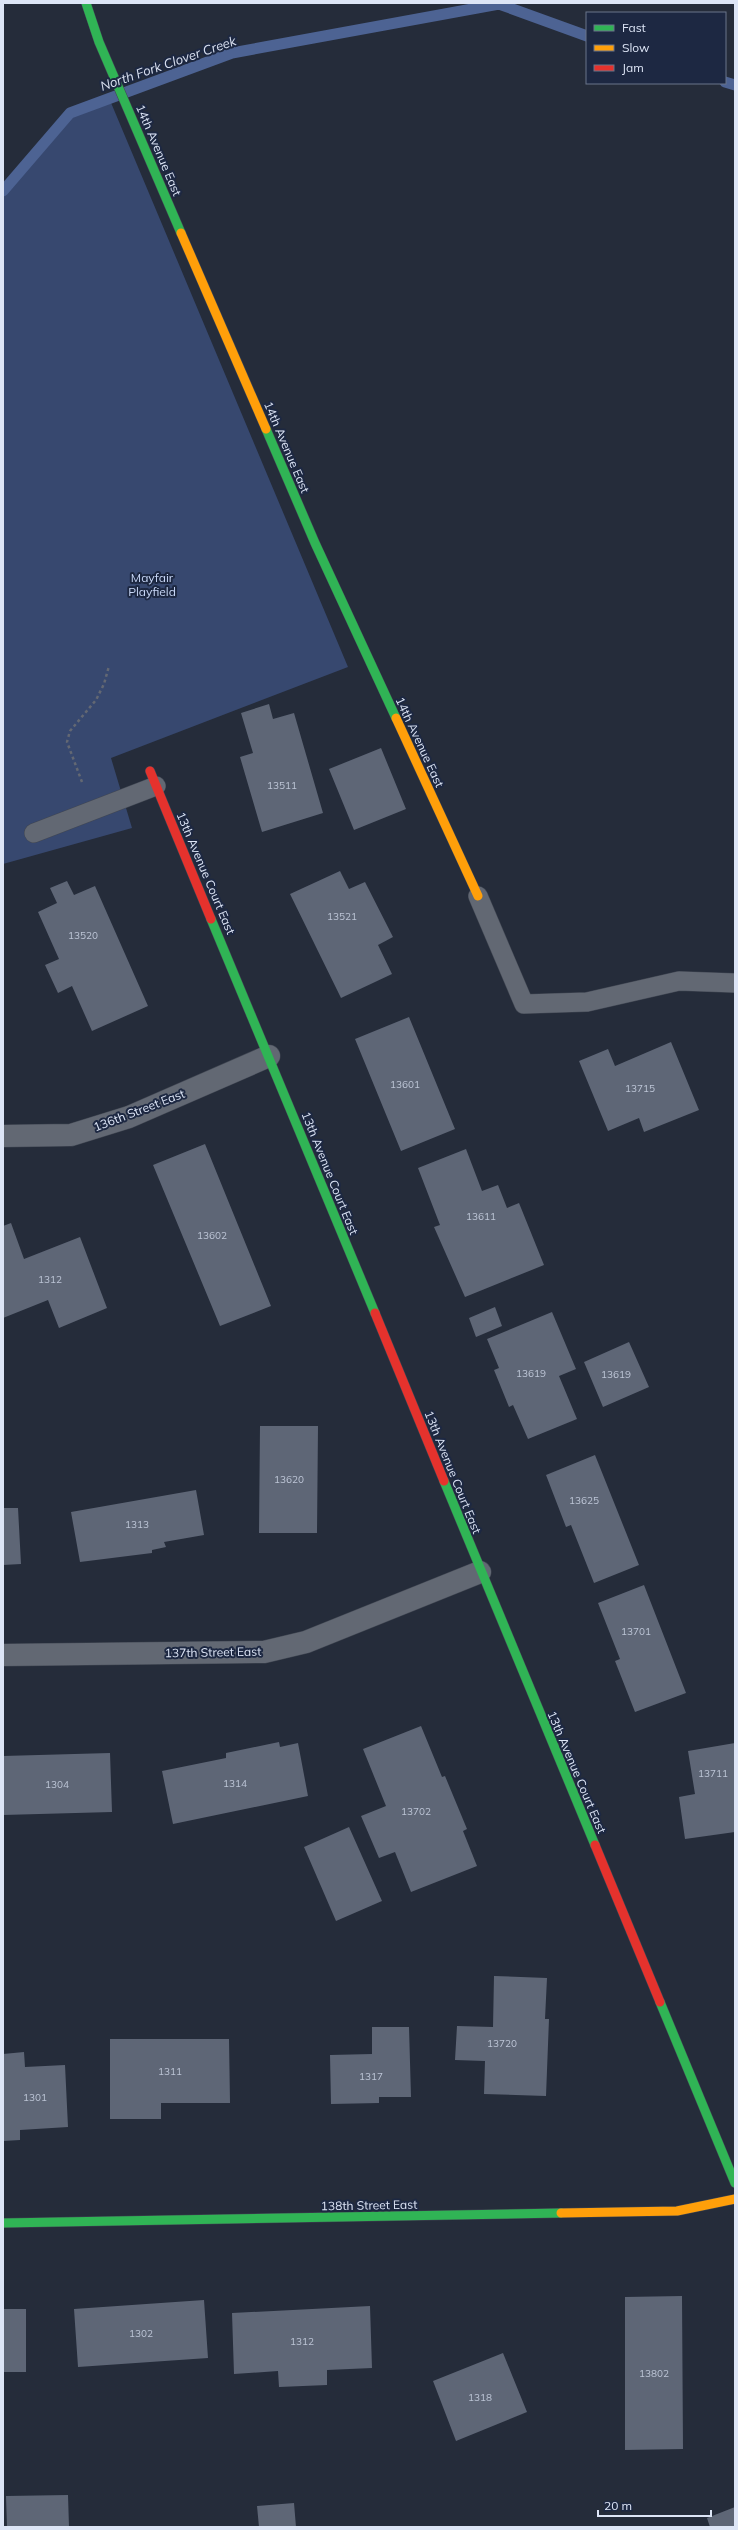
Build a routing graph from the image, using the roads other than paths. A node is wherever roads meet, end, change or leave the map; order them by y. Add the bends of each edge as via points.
1 (86, 3) edge
2 (153, 778) joint
3 (34, 833) dead end
4 (478, 896) joint
5 (735, 983) edge
6 (269, 1056) junction
7 (3, 1136) edge
8 (480, 1572) junction
9 (3, 1655) edge
10 (735, 2183) edge
11 (735, 2199) edge
12 (3, 2223) edge

1 - 4 street, 14th Avenue East via 99,42 316,543
2 - 3 lane via 93,811
2 - 6 street, 13th Avenue Court East
4 - 5 lane via 524,1004 587,1002 679,981
6 - 7 street, 136th Street East via 129,1116 71,1135
6 - 8 street, 13th Avenue Court East
8 - 9 street, 137th Street East via 306,1642 264,1652
8 - 10 street, 13th Avenue Court East
11 - 12 street, 138th Street East via 678,2211

